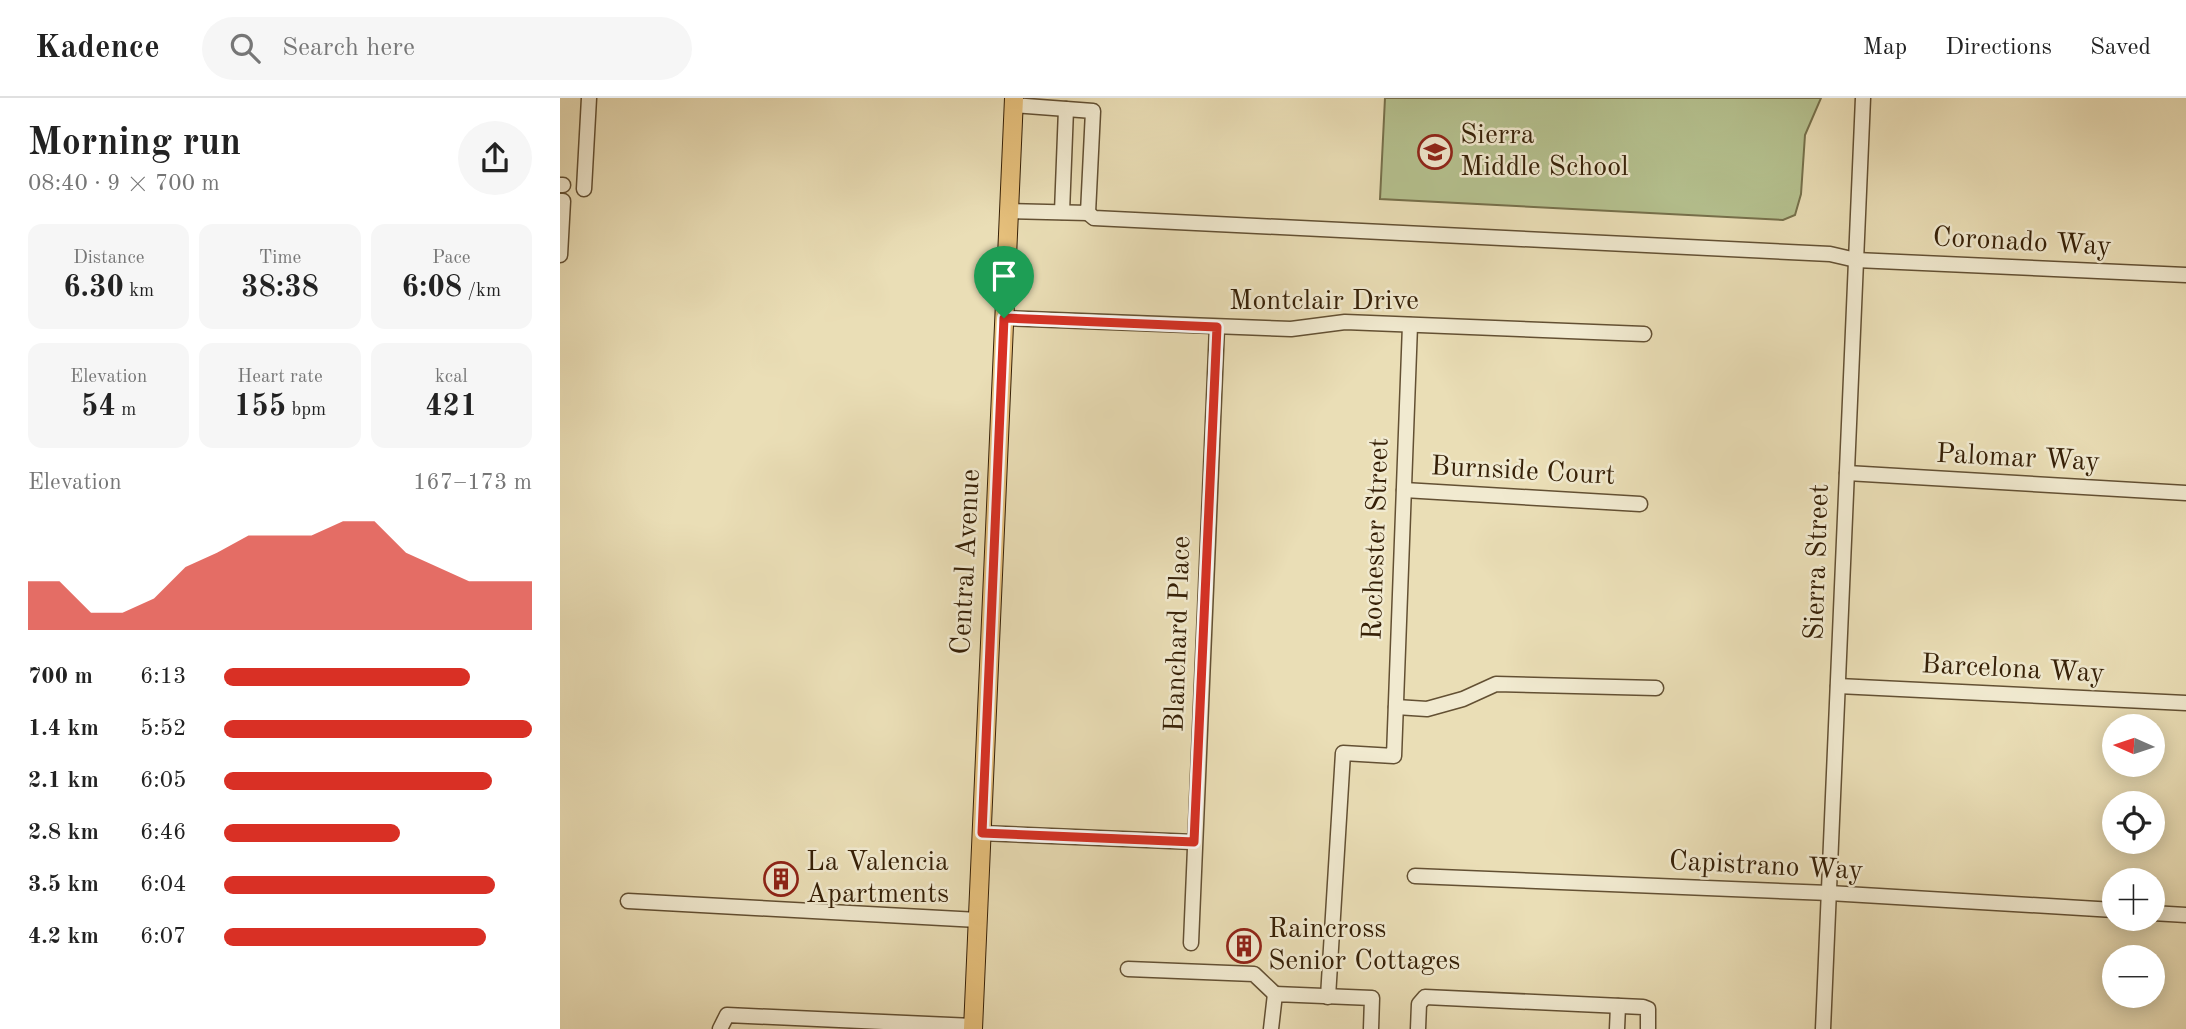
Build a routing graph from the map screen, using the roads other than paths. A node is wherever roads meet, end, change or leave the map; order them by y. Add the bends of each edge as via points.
1 (589, 98) edge
2 (1863, 98) edge
3 (1014, 102) edge
4 (1066, 109) junction
5 (584, 188) dead end
6 (561, 201) edge
7 (1009, 211) junction
8 (1062, 212) junction
9 (1088, 213) junction
10 (560, 255) edge
11 (1856, 260) junction
12 (2186, 275) edge
13 (1004, 318) junction
14 (1410, 325) junction
15 (1217, 327) junction
16 (1644, 334) dead end
17 (1847, 473) junction
18 (1404, 490) junction
19 (2186, 493) edge
20 (1640, 504) dead end
21 (1838, 686) junction
22 (1657, 688) dead end
23 (2186, 703) edge
24 (1396, 707) junction
25 (982, 833) junction
26 (1194, 842) junction
27 (1415, 876) dead end
28 (1829, 893) junction
29 (628, 901) dead end
30 (2102, 909) edge
31 (2165, 914) edge
32 (2186, 915) edge
33 (978, 920) junction
34 (1191, 943) dead end
35 (1128, 969) dead end
36 (1275, 993) junction
37 (1328, 997) junction
38 (1618, 1006) junction
39 (973, 1028) edge
40 (720, 1029) edge
41 (1271, 1029) edge
42 (1371, 1029) edge
43 (1418, 1029) edge
44 (1618, 1029) edge
45 (1648, 1029) edge
46 (1823, 1029) edge

1 - 5 street
2 - 11 street, Sierra Street
3 - 4 street
3 - 7 main road, Central Avenue
4 - 8 street
4 - 9 street via 1093,111
6 - 10 street
7 - 8 street, Coronado Way
7 - 13 main road, Central Avenue
8 - 9 street, Coronado Way
9 - 11 street, Coronado Way via 1094,218 1830,254
11 - 12 street, Coronado Way
11 - 17 street, Sierra Street
13 - 15 street, Montclair Drive
13 - 25 main road, Central Avenue
14 - 15 street, Montclair Drive via 1345,322 1291,329
14 - 16 street, Montclair Drive
14 - 18 street, Rochester Street
15 - 26 street, Blanchard Place
17 - 19 street, Palomar Way
17 - 21 street, Sierra Street
18 - 20 street, Burnside Court
18 - 24 street, Rochester Street
21 - 23 street, Barcelona Way
21 - 28 street, Sierra Street
22 - 24 street via 1496,684 1427,709
24 - 37 street, Rochester Street via 1394,756 1343,752
25 - 26 street
25 - 33 main road, Central Avenue
26 - 34 street, Blanchard Place
27 - 28 street, Capistrano Way
28 - 30 street, Capistrano Way
28 - 46 street, Sierra Street
29 - 33 street
31 - 32 street
33 - 39 main road, Central Avenue
35 - 36 street via 1254,974
36 - 37 street
36 - 41 street
37 - 42 street via 1372,998
38 - 43 street via 1425,997 1419,1004
38 - 44 street
38 - 45 street via 1648,1009
39 - 40 street via 727,1015

